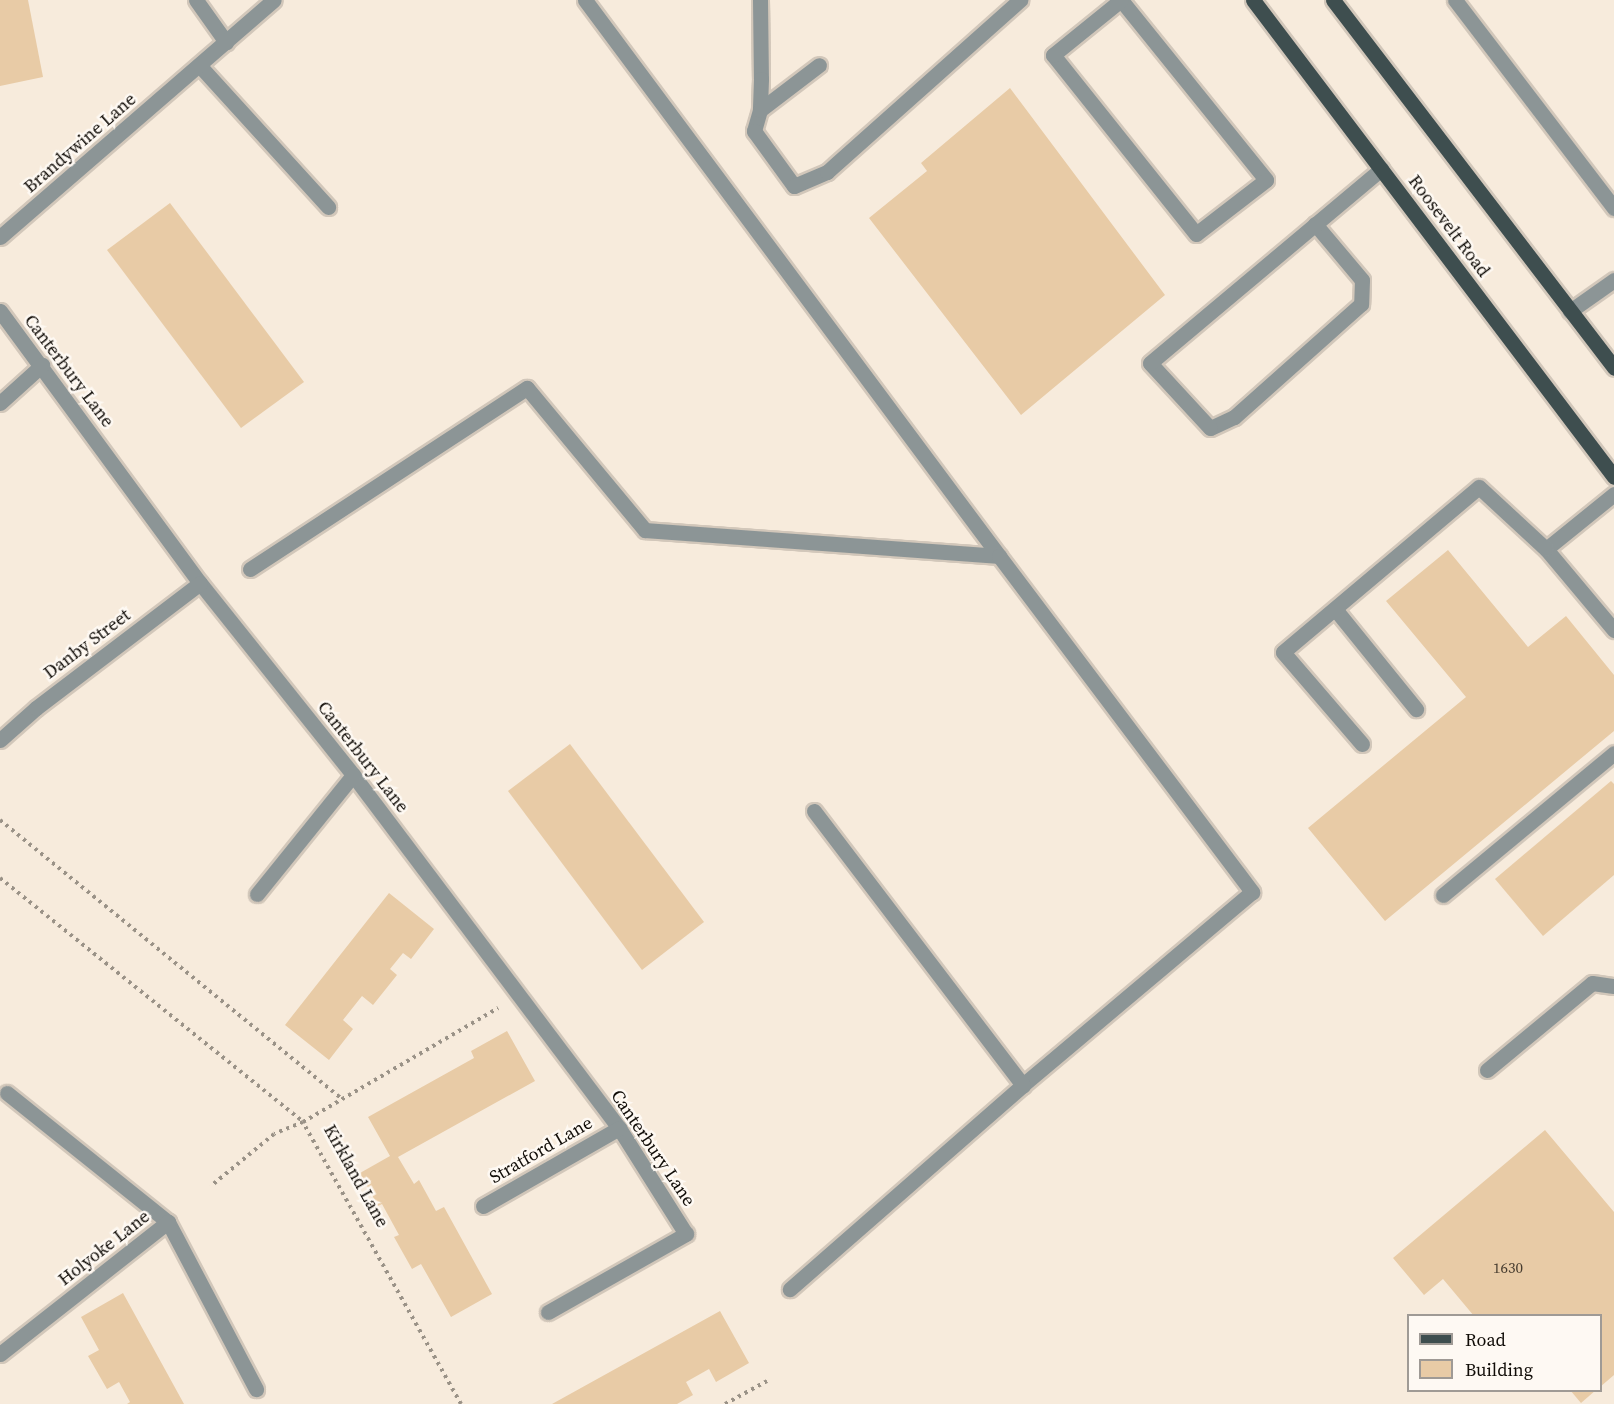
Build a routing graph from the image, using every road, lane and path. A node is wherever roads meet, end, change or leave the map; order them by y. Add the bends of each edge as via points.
1 (196, 0) edge
2 (274, 0) edge
3 (585, 0) edge
4 (760, 0) edge
5 (1020, 0) edge
6 (1121, 0) edge
7 (1252, 0) edge
8 (1333, 0) edge
9 (1455, 0) edge
10 (226, 42) junction
11 (199, 65) junction
12 (819, 65) dead end
13 (760, 110) junction
14 (1381, 169) junction
15 (328, 207) dead end
16 (1614, 208) edge
17 (1316, 225) junction
18 (0, 237) edge
19 (1614, 280) edge
20 (0, 311) edge
21 (1570, 311) junction
22 (42, 365) junction
23 (1614, 368) edge
24 (0, 403) edge
25 (1614, 477) edge
26 (1614, 494) edge
27 (1546, 549) junction
28 (999, 556) junction
29 (250, 569) dead end
30 (200, 583) junction
31 (1335, 609) junction
32 (1614, 630) edge
33 (1416, 709) dead end
34 (0, 740) edge
35 (1362, 744) dead end
36 (1614, 753) edge
37 (352, 775) junction
38 (814, 811) dead end
39 (0, 820) edge
40 (0, 878) edge
41 (257, 894) dead end
42 (1443, 895) dead end
43 (1614, 986) edge
44 (519, 995) junction
45 (1487, 1070) dead end
46 (1023, 1085) junction
47 (7, 1093) dead end
48 (342, 1099) junction
49 (303, 1122) junction
50 (619, 1128) junction
51 (211, 1186) dead end
52 (483, 1206) dead end
53 (168, 1222) junction
54 (790, 1289) dead end
55 (548, 1312) dead end
56 (0, 1354) edge
57 (767, 1381) dead end
58 (256, 1389) dead end
59 (461, 1404) edge
60 (725, 1404) edge

1 - 10 street
2 - 10 street, Brandywine Lane
3 - 28 street
4 - 13 street
5 - 13 street via 827,172 794,186 754,130
6 - 6 street via 1266,180 1196,234 1053,55
7 - 14 main road, Roosevelt Road
8 - 21 main road
9 - 16 street
10 - 11 street, Brandywine Lane
11 - 15 street
11 - 18 street, Brandywine Lane
12 - 13 street
14 - 17 street
14 - 25 main road, Roosevelt Road
17 - 17 street via 1362,280 1361,304 1234,417 1209,428 1150,363
19 - 21 street
20 - 22 street, Canterbury Lane
21 - 23 main road
22 - 24 street
22 - 30 street, Canterbury Lane
26 - 27 street
27 - 31 street via 1479,487
27 - 32 street
28 - 29 street via 645,530 527,388
28 - 46 street via 1252,892
30 - 34 street, Danby Street
30 - 37 street, Canterbury Lane
31 - 33 street
31 - 35 street via 1283,652
36 - 42 street
37 - 41 street
37 - 44 street, Canterbury Lane
38 - 46 street
39 - 48 path
40 - 49 path
43 - 45 street via 1593,983
44 - 48 path, Kirkland Lane
44 - 50 street, Canterbury Lane
46 - 54 street
47 - 53 street
48 - 49 path, Kirkland Lane
49 - 51 path via 274,1134
49 - 59 path, Kirkland Lane
50 - 52 street, Stratford Lane
50 - 55 street, Canterbury Lane via 686,1233
53 - 56 street, Holyoke Lane
53 - 58 street, Holyoke Lane
57 - 60 path

